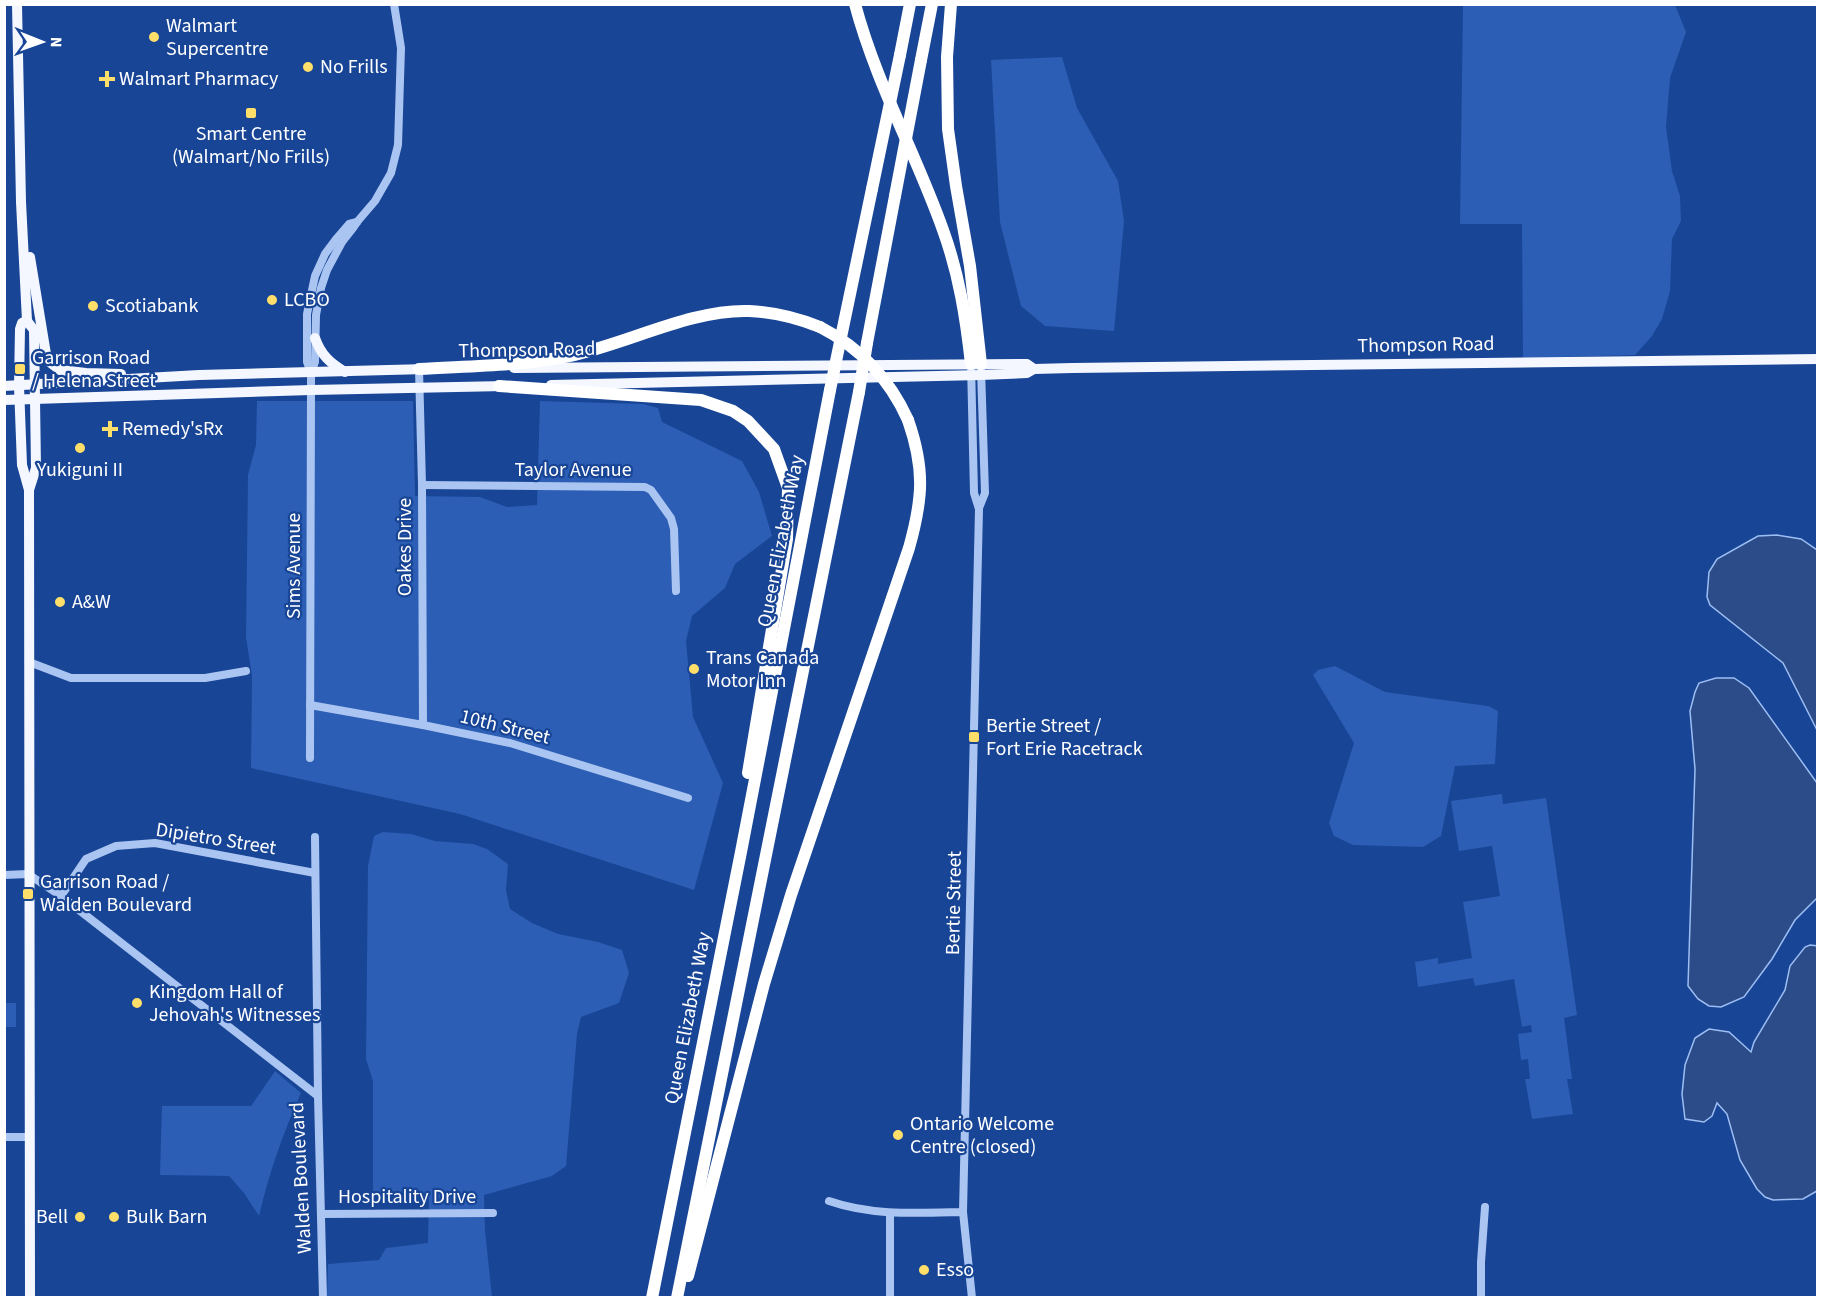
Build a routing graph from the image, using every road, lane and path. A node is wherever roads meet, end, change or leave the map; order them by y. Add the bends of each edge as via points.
1 (17, 4) edge
2 (394, 4) edge
3 (855, 4) edge
4 (910, 4) edge
5 (932, 4) edge
6 (951, 4) edge
7 (21, 201) junction
8 (357, 222) junction
9 (27, 321) junction
10 (315, 338) junction
11 (1818, 359) edge
12 (419, 369) junction
13 (976, 369) junction
14 (345, 372) junction
15 (311, 373) junction
16 (199, 375) junction
17 (35, 385) junction
18 (4, 386) edge
19 (19, 386) junction
20 (499, 386) junction
21 (419, 388) junction
22 (311, 390) junction
23 (4, 400) edge
24 (20, 400) junction
25 (35, 400) junction
26 (422, 485) junction
27 (29, 490) junction
28 (676, 591) dead end
29 (29, 662) junction
30 (246, 671) dead end
31 (310, 705) junction
32 (423, 725) junction
33 (310, 758) dead end
34 (688, 798) dead end
35 (315, 837) dead end
36 (741, 852) junction
37 (315, 873) junction
38 (4, 874) edge
39 (28, 874) junction
40 (61, 896) junction
41 (318, 1096) junction
42 (4, 1137) edge
43 (30, 1137) junction
44 (829, 1201) dead end
45 (1485, 1207) dead end
46 (963, 1212) junction
47 (493, 1213) dead end
48 (890, 1213) junction
49 (321, 1214) junction
50 (30, 1298) edge
51 (322, 1298) edge
52 (652, 1298) edge
53 (677, 1298) edge
54 (682, 1298) edge
55 (890, 1298) edge
56 (972, 1298) edge
57 (1481, 1298) edge

1 - 7 main road
2 - 8 street, Sims Avenue via 401,48 398,145 391,172 375,201
3 - 13 highway via 865,41 952,256
4 - 36 highway, Queen Elizabeth Way, bridge via 830,390
5 - 53 highway, bridge via 860,392
6 - 13 highway via 948,129 970,266
7 - 9 main road
7 - 16 main road via 47,360 60,370 86,373
8 - 10 street, Sims Avenue via 327,270 315,315
8 - 15 street, Sims Avenue via 349,224 337,238 315,276 307,314 307,362
9 - 17 main road via 34,330
9 - 19 main road via 20,329
10 - 14 main road via 325,358
10 - 15 street, Sims Avenue
11 - 13 main road, Thompson Road via 1034,369 1027,364
12 - 13 main road, Thompson Road
12 - 14 main road, Thompson Road
12 - 21 street, Oakes Drive
12 - 54 highway, bridge via 569,356 721,313 750,311 790,317 820,327 866,358 893,391 916,444 921,492 917,519 764,984
13 - 20 main road, Thompson Road
13 - 46 street, Bertie Street via 974,494 979,509
14 - 15 main road, Thompson Road
15 - 16 main road, Thompson Road
15 - 22 street, Sims Avenue
16 - 17 main road, Thompson Road
17 - 19 main road, Thompson Road
17 - 25 main road
18 - 19 main road, Thompson Road
19 - 24 main road
20 - 21 main road, Thompson Road
20 - 36 highway via 701,400 733,411 748,421 774,449 788,488 787,539 748,774
21 - 22 main road, Thompson Road
21 - 26 street, Oakes Drive
22 - 25 main road, Thompson Road
22 - 31 street, Sims Avenue
23 - 24 main road, Thompson Road
24 - 25 main road, Thompson Road
24 - 27 main road via 22,465
25 - 27 main road via 36,468
26 - 28 street, Taylor Avenue via 645,487 671,518
26 - 32 street, Oakes Drive
27 - 29 main road
29 - 30 street via 71,678 205,678
29 - 39 main road
31 - 32 street, 10th Street
31 - 33 street, Sims Avenue
32 - 34 street, 10th Street via 510,742
35 - 37 street
36 - 52 highway, Queen Elizabeth Way
37 - 40 street, Dipietro Street via 155,843 126,845 86,859
37 - 41 street
38 - 39 street
39 - 40 street, Walden Boulevard
39 - 43 main road
40 - 41 street, Walden Boulevard
41 - 49 street, Walden Boulevard
42 - 43 street
43 - 50 main road
44 - 48 street
45 - 57 street
46 - 48 street
46 - 56 street, Bertie Street
47 - 49 street, Hospitality Drive
48 - 55 street
49 - 51 street, Walden Boulevard

